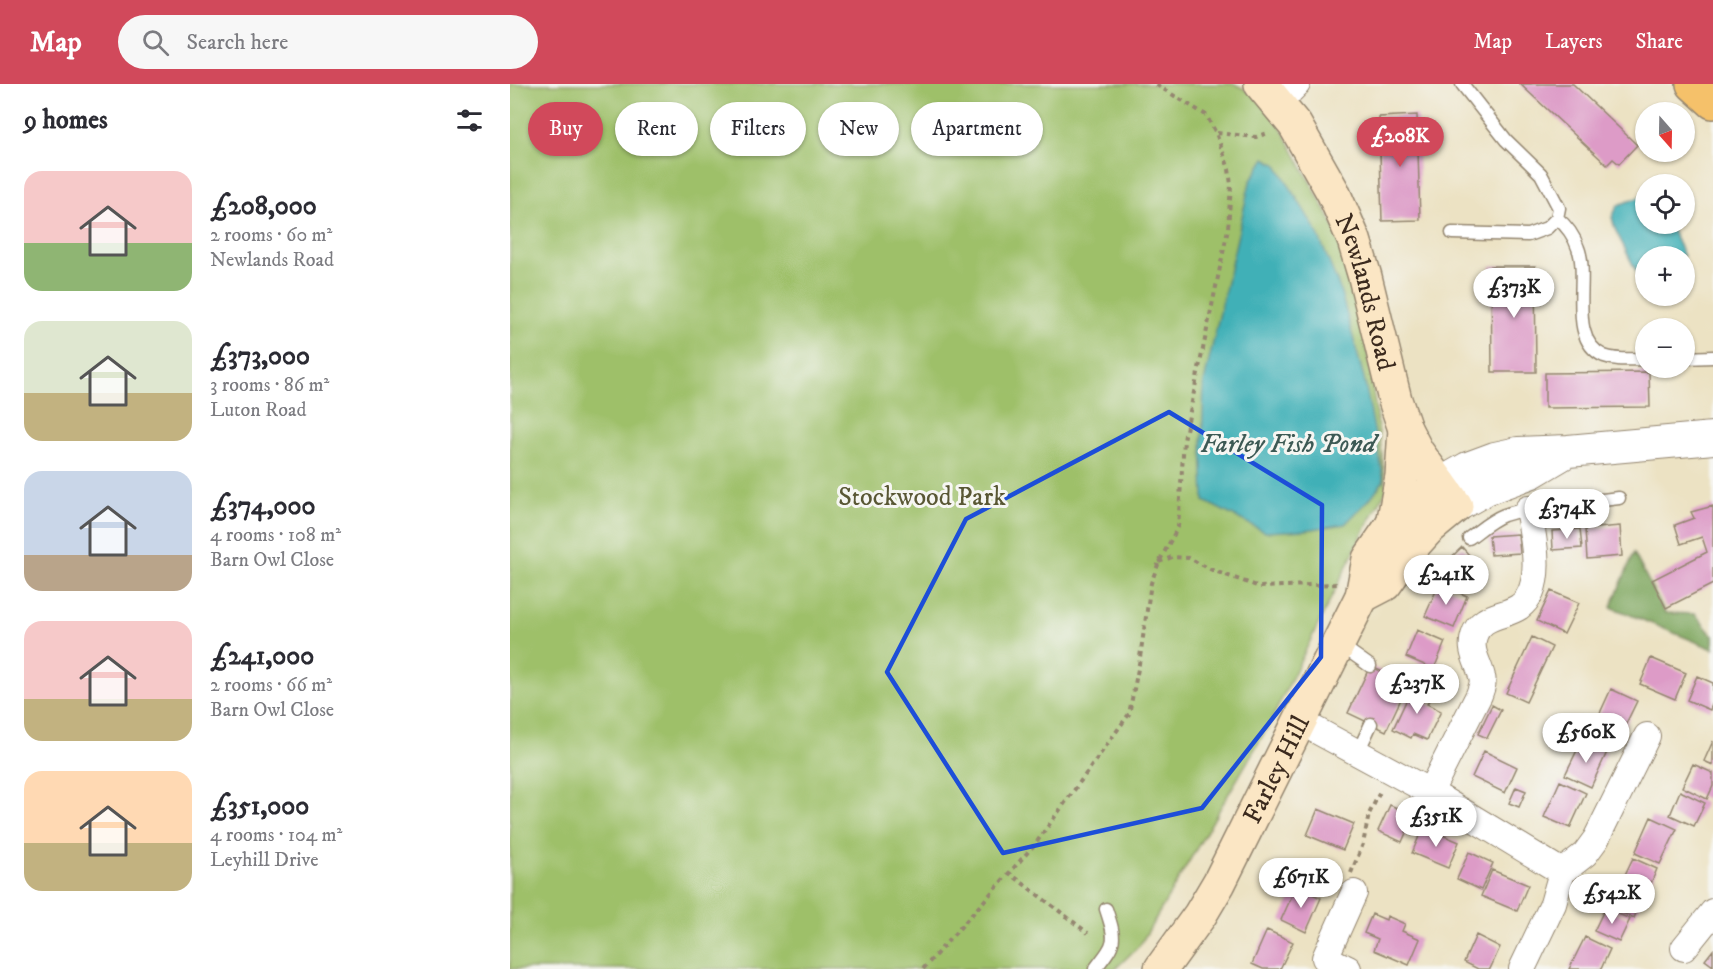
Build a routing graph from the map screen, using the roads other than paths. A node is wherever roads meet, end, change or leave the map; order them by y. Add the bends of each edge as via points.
1 (1462, 84) edge
2 (1694, 84) edge
3 (1283, 99) edge
4 (1713, 102) edge
5 (1557, 218) junction
6 (1452, 233) dead end
7 (1713, 357) edge
8 (1695, 358) edge
9 (1635, 359) edge
10 (1405, 429) junction
11 (1713, 438) edge
12 (1448, 495) junction
13 (1619, 498) dead end
14 (1528, 509) junction
15 (1393, 524) junction
16 (1469, 538) dead end
17 (1355, 590) junction
18 (1338, 643) junction
19 (1370, 666) dead end
20 (1299, 721) junction
21 (1371, 724) dead end
22 (1647, 736) dead end
23 (1358, 752) junction
24 (1430, 792) junction
25 (1562, 872) junction
26 (1354, 893) road end
27 (1106, 909) dead end
28 (1713, 912) edge
29 (1684, 948) dead end
30 (1322, 964) edge
31 (1095, 969) edge
32 (1161, 969) edge
33 (1348, 969) edge
34 (1522, 969) edge

1 - 5 lane via 1506,140 1541,174 1559,208
2 - 4 highway
3 - 10 main road, Newlands Road via 1354,240
5 - 6 lane via 1547,228 1528,235
5 - 9 lane via 1579,249 1581,320 1591,346 1603,356
7 - 8 lane
10 - 12 main road, Newlands Road
10 - 15 main road
11 - 12 street via 1568,451 1532,472 1486,489
12 - 15 main road, Farley Hill
12 - 17 main road via 1428,529 1385,584
13 - 14 lane
14 - 16 lane via 1503,516
14 - 24 street via 1535,546 1534,579 1518,608 1491,617 1474,636 1475,658 1483,683
15 - 17 main road, Farley Hill via 1369,559
17 - 18 main road, Farley Hill
18 - 19 lane
18 - 20 main road, Farley Hill
20 - 23 street
20 - 32 main road, Farley Hill via 1219,883
21 - 23 lane
22 - 25 street via 1596,839 1585,854
23 - 24 street
24 - 25 street
25 - 34 street via 1553,904
26 - 30 street
27 - 31 lane via 1114,936 1109,951
28 - 29 street
30 - 33 street

